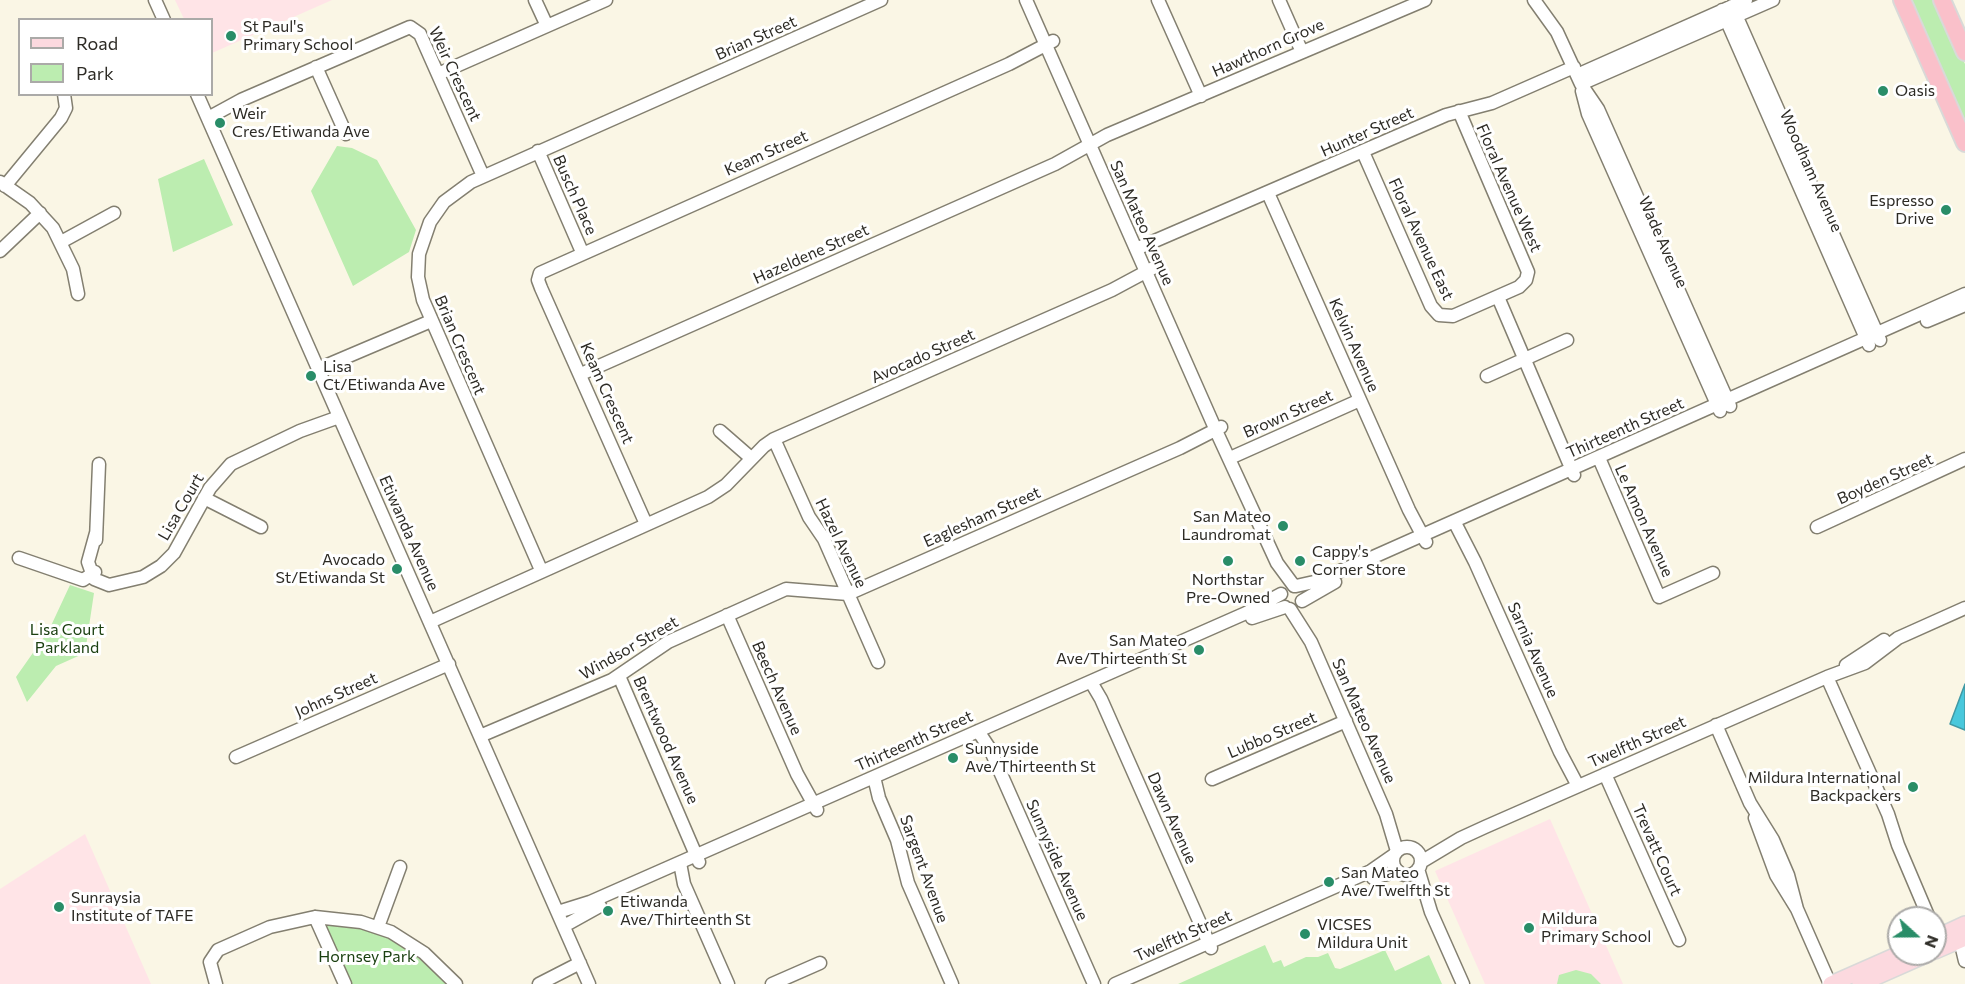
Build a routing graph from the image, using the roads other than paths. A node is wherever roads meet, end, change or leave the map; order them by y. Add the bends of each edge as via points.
1 (156, 0) edge
2 (535, 0) edge
3 (606, 0) edge
4 (881, 0) edge
5 (1026, 0) edge
6 (1034, 0) edge
7 (1158, 0) edge
8 (1279, 0) edge
9 (1425, 0) edge
10 (1534, 0) edge
11 (1746, 0) edge
12 (1773, 0) edge
13 (1902, 0) edge
14 (1942, 0) edge
15 (1402, 4) edge
16 (1729, 13) junction
17 (163, 18) edge
18 (547, 26) junction
19 (1050, 46) junction
20 (1302, 52) junction
21 (1965, 52) edge
22 (316, 67) junction
23 (438, 74) junction
24 (1578, 75) junction
25 (64, 96) edge
26 (198, 96) edge
27 (1201, 96) junction
28 (644, 105) joint
29 (1459, 111) junction
30 (206, 115) junction
31 (346, 134) dead end
32 (1965, 143) edge
33 (1094, 145) junction
34 (538, 151) junction
35 (1363, 152) junction
36 (483, 176) junction
37 (2, 184) edge
38 (1268, 193) junction
39 (40, 213) junction
40 (114, 213) dead end
41 (61, 242) junction
42 (1141, 250) junction
43 (0, 251) edge
44 (582, 252) junction
45 (1150, 273) junction
46 (539, 276) joint
47 (78, 294) dead end
48 (1965, 294) edge
49 (1498, 297) junction
50 (1965, 305) edge
51 (431, 321) junction
52 (1567, 340) dead end
53 (1874, 340) junction
54 (1525, 358) junction
55 (319, 371) junction
56 (581, 374) junction
57 (1487, 376) dead end
58 (1360, 400) junction
59 (1724, 406) junction
60 (338, 413) junction
61 (720, 431) dead end
62 (1219, 431) junction
63 (774, 439) junction
64 (751, 458) junction
65 (1230, 458) junction
66 (1965, 459) edge
67 (1600, 461) junction
68 (99, 464) dead end
69 (1575, 472) junction
70 (204, 498) junction
71 (1459, 523) junction
72 (646, 524) junction
73 (261, 527) dead end
74 (1817, 527) dead end
75 (1422, 540) junction
76 (19, 558) dead end
77 (541, 570) junction
78 (92, 573) junction
79 (1713, 573) dead end
80 (793, 589) joint
81 (1288, 589) junction
82 (848, 594) junction
83 (1302, 602) junction
84 (1287, 608) junction
85 (1965, 608) edge
86 (727, 615) junction
87 (429, 619) junction
88 (1311, 642) junction
89 (878, 662) dead end
90 (449, 664) junction
91 (619, 676) junction
92 (1827, 677) junction
93 (1095, 684) junction
94 (1346, 721) junction
95 (1716, 725) junction
96 (983, 733) junction
97 (481, 738) junction
98 (236, 757) dead end
99 (1605, 774) junction
100 (1212, 779) dead end
101 (872, 782) junction
102 (1575, 787) junction
103 (812, 808) junction
104 (1461, 838) junction
105 (1404, 851) junction
106 (700, 858) junction
107 (1420, 866) junction
108 (400, 867) dead end
109 (677, 868) junction
110 (1401, 873) junction
111 (1924, 906) edge
112 (558, 912) junction
113 (1431, 912) junction
114 (315, 917) junction
115 (564, 926) junction
116 (378, 927) junction
117 (1962, 936) edge
118 (1947, 938) edge
119 (1679, 940) dead end
120 (1210, 946) junction
121 (1887, 959) edge
122 (1965, 961) edge
123 (820, 963) dead end
124 (581, 965) junction
125 (1901, 966) edge
126 (543, 982) edge
127 (216, 984) edge
128 (345, 984) edge
129 (456, 984) edge
130 (590, 984) edge
131 (728, 984) edge
132 (772, 984) edge
133 (952, 984) edge
134 (1094, 984) edge
135 (1115, 984) edge
136 (1132, 984) edge
137 (1463, 984) edge
138 (1830, 984) edge
139 (1860, 984) edge

1 - 17 street
2 - 18 street
3 - 18 street
4 - 28 street, Brian Street
5 - 19 street, San Mateo Avenue
6 - 19 street, San Mateo Avenue
7 - 27 street
8 - 20 street
9 - 15 street, Hawthorn Grove
10 - 24 street, Wade Avenue via 1557,32
11 - 16 street, Hunter Street
12 - 16 street, Hunter Street
13 - 32 highway
14 - 21 highway
15 - 20 street, Hawthorn Grove
16 - 24 street, Hunter Street
16 - 53 street, Woodham Avenue
18 - 23 street
19 - 33 street, San Mateo Avenue
19 - 44 street, Keam Street
20 - 27 street, Hawthorn Grove
22 - 23 street, Weir Crescent via 410,27 419,32
22 - 30 street, Weir Crescent
22 - 31 street
23 - 36 street, Weir Crescent
24 - 29 street, Hunter Street
24 - 59 street, Wade Avenue via 1598,109
25 - 37 street via 66,108 61,118
26 - 30 street, Etiwanda Avenue
27 - 33 street, Hawthorn Grove
28 - 34 street, Brian Crescent
29 - 35 street, Hunter Street
29 - 49 street, Floral Avenue West via 1528,272 1523,284
30 - 55 street, Etiwanda Avenue
33 - 42 street, San Mateo Avenue
33 - 56 street, Hazeldene Street
34 - 36 street, Brian Crescent
34 - 44 street, Busch Place
35 - 38 street, Hunter Street
35 - 49 street, Floral Avenue East via 1435,311 1444,317 1453,316
36 - 51 street, Brian Crescent via 444,202 426,233 418,277
37 - 39 street
38 - 42 street, Hunter Street
38 - 58 street, Kelvin Avenue
39 - 41 street
39 - 43 street
40 - 41 street
41 - 47 street via 74,269
42 - 45 street, San Mateo Avenue
44 - 46 street, Keam Street via 547,268
45 - 62 street, San Mateo Avenue
45 - 63 street, Avocado Street
46 - 56 street, Keam Crescent
48 - 53 street, Thirteenth Street
49 - 54 street
50 - 53 street, Thirteenth Street
51 - 55 street
51 - 77 street, Brian Crescent
52 - 54 street
53 - 59 street, Thirteenth Street
54 - 57 street
54 - 69 street
55 - 60 street, Etiwanda Avenue
56 - 72 street, Keam Crescent
58 - 65 street, Brown Street
58 - 75 street, Kelvin Avenue
59 - 67 street, Thirteenth Street
60 - 70 street, Lisa Court via 231,464 215,479
60 - 87 street, Etiwanda Avenue
61 - 64 street
62 - 65 street, San Mateo Avenue
62 - 82 street, Eaglesham Street
63 - 64 street, Avocado Street
63 - 82 street, Hazel Avenue
64 - 72 street, Avocado Street via 717,491
65 - 81 street, San Mateo Avenue
66 - 74 street, Boyden Street
67 - 69 street, Thirteenth Street
67 - 79 street, Le Amon Avenue via 1659,597
68 - 78 street
69 - 71 street, Thirteenth Street
70 - 73 street
70 - 78 street, Lisa Court via 167,560 143,577 123,582
71 - 75 street, Thirteenth Street
71 - 102 street, Sarnia Avenue
72 - 77 street, Avocado Street
75 - 81 street, Thirteenth Street
75 - 83 street, Thirteenth Street via 1336,581
76 - 78 street via 75,576
77 - 87 street, Avocado Street
80 - 82 street, Eaglesham Street
80 - 86 street, Windsor Street
81 - 83 street, San Mateo Avenue via 1303,594
81 - 84 street, San Mateo Avenue via 1281,601
81 - 93 street, Thirteenth Street via 1264,605
82 - 89 street, Hazel Avenue
83 - 84 street, Thirteenth Street
83 - 88 street, San Mateo Avenue
84 - 88 street, San Mateo Avenue
84 - 93 street, Thirteenth Street
85 - 92 street, Twelfth Street via 1877,644
86 - 91 street, Windsor Street via 668,642
86 - 103 street, Beech Avenue
87 - 90 street, Etiwanda Avenue
88 - 94 street, San Mateo Avenue
90 - 97 street, Etiwanda Avenue
90 - 98 street, Johns Street
91 - 97 street, Windsor Street
91 - 106 street, Brentwood Avenue
92 - 95 street, Twelfth Street
92 - 111 street
93 - 96 street, Thirteenth Street
93 - 120 street, Dawn Avenue
94 - 100 street, Lubbo Street
94 - 105 street, San Mateo Avenue
95 - 99 street, Twelfth Street
95 - 138 street via 1750,802 1777,878 1797,909
96 - 101 street, Thirteenth Street
96 - 134 street, Sunnyside Avenue
97 - 112 street, Etiwanda Avenue
99 - 102 street, Twelfth Street
99 - 119 street, Trevatt Court
101 - 103 street, Thirteenth Street
101 - 133 street, Sargent Avenue via 897,840 908,884
102 - 104 street, Twelfth Street
103 - 106 street, Thirteenth Street
104 - 105 street, Twelfth Street
104 - 107 street, Twelfth Street
105 - 107 street
105 - 110 street via 1394,864
105 - 120 street, Twelfth Street via 1371,871
106 - 109 street, Thirteenth Street
107 - 110 street, Twelfth Street via 1412,874
107 - 113 street
108 - 116 street
109 - 112 street, Thirteenth Street
109 - 115 street, Thirteenth Street
109 - 131 street
110 - 113 street
110 - 120 street, Twelfth Street via 1383,873
112 - 115 street, Etiwanda Avenue
113 - 137 street
114 - 116 street
114 - 127 street via 270,927 218,950 210,962
114 - 128 street
115 - 124 street, Etiwanda Avenue
116 - 129 street via 414,945
117 - 118 main road
117 - 122 street
120 - 135 street, Twelfth Street
120 - 136 street, Twelfth Street
121 - 138 main road
123 - 132 street
124 - 126 street
124 - 130 street, Etiwanda Avenue
125 - 139 main road

